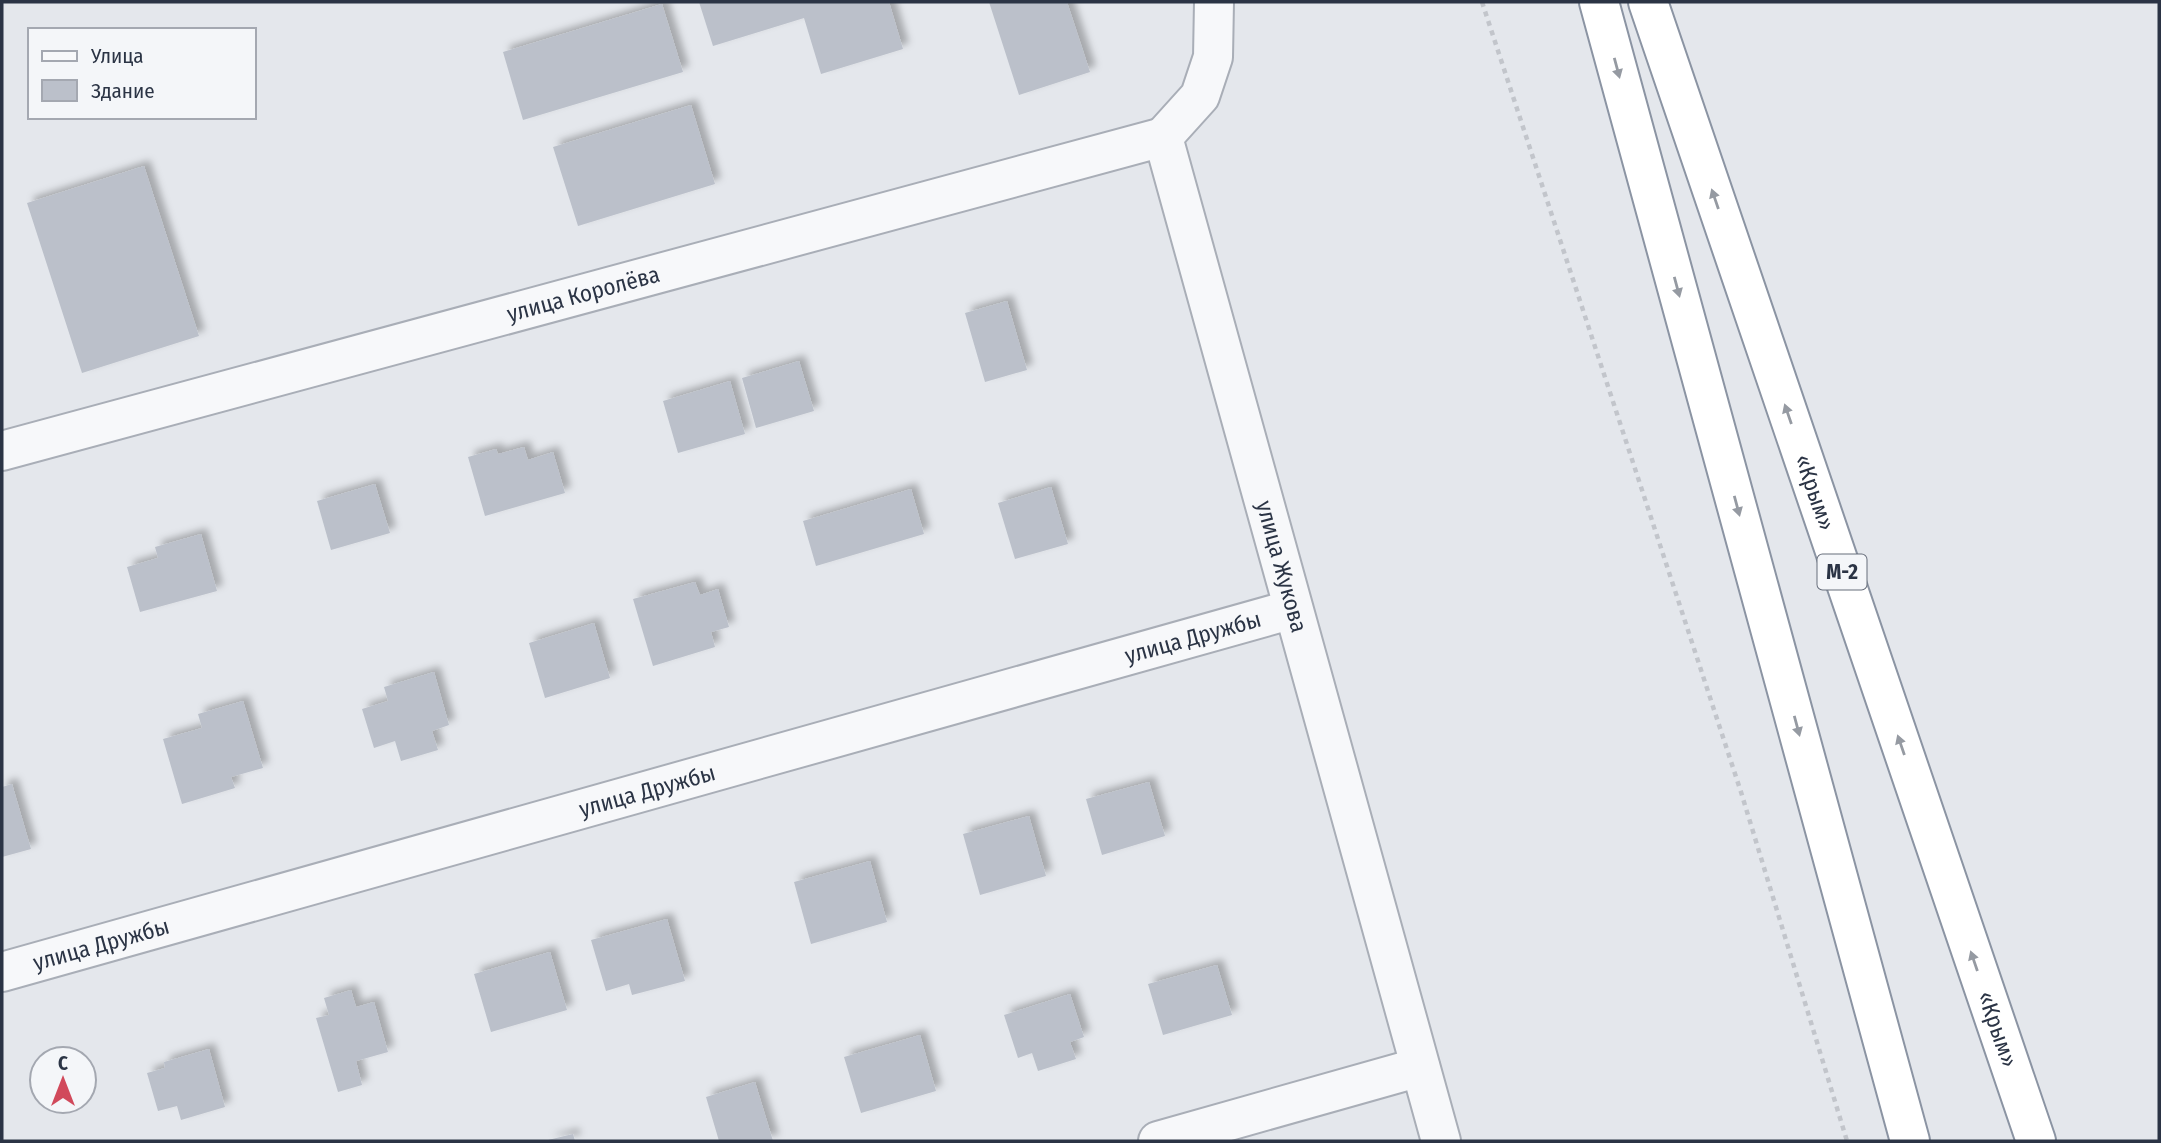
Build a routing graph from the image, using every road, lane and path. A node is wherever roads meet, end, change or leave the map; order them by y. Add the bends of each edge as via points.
1 (1213, 2) edge
2 (1482, 2) edge
3 (1599, 2) edge
4 (1648, 2) edge
5 (1163, 137) junction
6 (2, 450) edge
7 (1293, 609) junction
8 (2, 972) edge
9 (1420, 1067) junction
10 (1158, 1141) edge
11 (1441, 1141) edge
12 (1847, 1141) edge
13 (1910, 1141) edge
14 (2036, 1141) edge

1 - 5 street via 1213,57 1200,96
2 - 12 path via 1741,792
3 -> 13 highway
14 -> 4 highway, «Крым» / М-2
5 - 6 street, улица Королёва
5 - 7 street, улица Жукова
7 - 8 street, улица Дружбы
7 - 9 street, улица Жукова
9 - 10 street
9 - 11 street, улица Жукова

